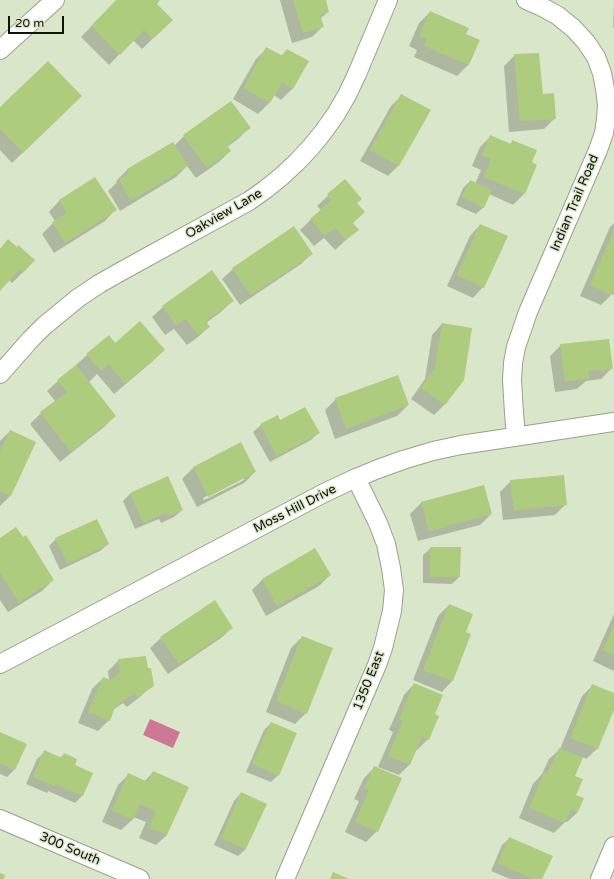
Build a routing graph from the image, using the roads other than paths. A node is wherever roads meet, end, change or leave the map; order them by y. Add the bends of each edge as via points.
1 (55, 0) edge
2 (388, 0) edge
3 (526, 0) edge
4 (0, 50) edge
5 (610, 105) edge
6 (0, 374) edge
7 (614, 422) edge
8 (516, 437) junction
9 (356, 478) junction
10 (0, 664) edge
11 (0, 819) edge
12 (614, 846) edge
13 (140, 879) edge
14 (286, 879) edge
15 (600, 879) edge

1 - 4 street
2 - 6 street, Oakview Lane via 357,74 336,114 324,132 297,162 266,190 249,201 98,284 78,298 44,326
3 - 5 street, Indian Trail Road via 557,16 586,42 596,57
5 - 8 street, Indian Trail Road via 598,150 528,312 516,347 512,380
7 - 8 street, Moss Hill Drive
8 - 9 street, Moss Hill Drive via 433,451
9 - 10 street, Moss Hill Drive
9 - 14 street, 1350 East via 386,544 394,590 392,611 377,665
11 - 13 street, 300 South
12 - 15 street

